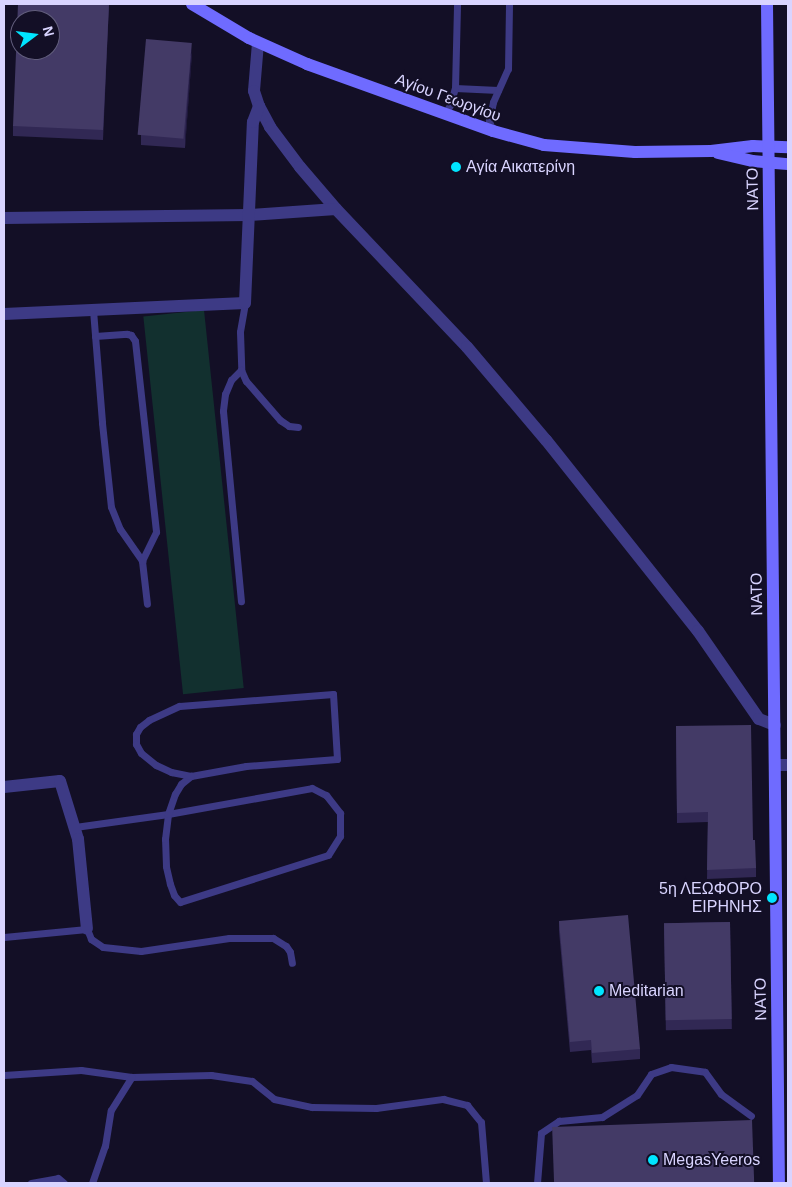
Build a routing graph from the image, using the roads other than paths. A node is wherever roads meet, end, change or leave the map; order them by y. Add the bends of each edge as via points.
1 (192, 4) edge
2 (457, 4) edge
3 (509, 4) edge
4 (767, 4) edge
5 (258, 43) junction
6 (454, 88) junction
7 (498, 90) junction
8 (259, 106) junction
9 (445, 114) junction
10 (493, 131) junction
11 (769, 146) junction
12 (788, 147) edge
13 (711, 151) junction
14 (769, 164) junction
15 (788, 164) edge
16 (336, 209) junction
17 (249, 215) junction
18 (4, 218) edge
19 (245, 303) junction
20 (93, 310) junction
21 (4, 314) edge
22 (95, 336) junction
23 (241, 370) junction
24 (298, 427) dead end
25 (142, 561) junction
26 (241, 601) dead end
27 (147, 604) dead end
28 (775, 725) junction
29 (775, 765) junction
30 (788, 765) edge
31 (191, 776) junction
32 (4, 787) edge
33 (168, 814) junction
34 (75, 827) junction
35 (87, 929) junction
36 (4, 937) edge
37 (292, 963) dead end
38 (4, 1075) edge
39 (132, 1078) junction
40 (751, 1116) dead end
41 (31, 1183) edge
42 (64, 1183) edge
43 (92, 1183) edge
44 (486, 1183) edge
45 (537, 1183) edge
46 (779, 1183) edge

1 - 5 main road, Αγίου Γεωργίου
2 - 6 lane
3 - 7 lane via 508,69
4 - 11 main road, ΝΑΤΟ
5 - 8 street via 254,91
5 - 9 main road, Αγίου Γεωργίου
6 - 7 lane
6 - 9 lane
7 - 10 lane via 489,120
8 - 16 street via 270,127
8 - 17 street via 253,122
9 - 10 main road, Αγίου Γεωργίου
10 - 13 main road, Αγίου Γεωργίου via 544,146 635,152
11 - 12 main road, Αγίου Γεωργίου
11 - 13 main road, Αγίου Γεωργίου
11 - 14 main road, ΝΑΤΟ
13 - 14 main road, Αγίου Γεωργίου
14 - 15 main road, Αγίου Γεωργίου
14 - 28 main road, ΝΑΤΟ
16 - 17 street
16 - 28 street via 467,348 546,440 698,631 759,720
17 - 18 street
17 - 19 street
19 - 20 street
19 - 23 lane via 239,351
20 - 21 street
20 - 22 lane
22 - 25 lane via 112,507 120,529
22 - 25 lane via 127,334 135,341 156,532
23 - 24 lane via 246,381 280,420
23 - 26 lane via 231,380 223,411
25 - 27 lane
28 - 29 main road, ΝΑΤΟ
29 - 30 street
29 - 46 main road, ΝΑΤΟ
31 - 31 lane via 171,772 140,753 136,744 140,727 179,706 334,694 337,759 246,766
31 - 33 lane via 181,784
32 - 34 street via 60,782
33 - 33 lane via 166,866 174,894 180,902 328,855 338,843 342,828 340,813 332,800 312,788
33 - 34 lane
34 - 35 street
35 - 36 lane
35 - 37 lane via 91,940 104,947 141,950 229,938 273,938 286,946
38 - 39 lane via 81,1070
39 - 43 lane via 111,1110 105,1146
39 - 44 lane via 211,1075 252,1081 274,1098 312,1107 376,1108 442,1099 467,1104 481,1122
40 - 45 lane via 721,1094 705,1072 671,1067 651,1074 637,1095 602,1117 559,1121 541,1133
41 - 42 lane via 58,1178

